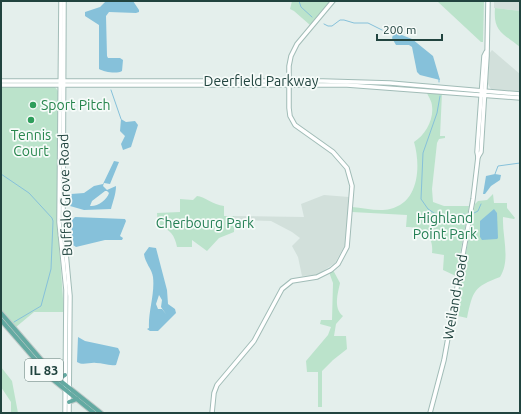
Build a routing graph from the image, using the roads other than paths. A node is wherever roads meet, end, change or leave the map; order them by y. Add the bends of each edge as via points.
1 (62, 1) edge
2 (333, 1) edge
3 (488, 1) edge
4 (1, 81) edge
5 (62, 83) junction
6 (288, 83) junction
7 (1, 84) edge
8 (483, 93) junction
9 (520, 94) edge
10 (495, 96) junction
11 (520, 98) edge
12 (484, 106) junction
13 (478, 157) junction
14 (1, 313) edge
15 (1, 320) edge
16 (65, 374) junction
17 (58, 378) junction
18 (67, 389) junction
19 (77, 399) junction
20 (69, 402) junction
21 (65, 413) edge
22 (69, 413) edge
23 (94, 413) edge
24 (101, 413) edge
25 (212, 413) edge
26 (430, 413) edge

1 - 5 main road, Buffalo Grove Road
2 - 6 main road via 295,48 290,61
3 - 8 main road, Weiland Road
4 - 5 main road, Deerfield Parkway
5 - 6 main road, Deerfield Parkway
5 - 7 main road, Deerfield Parkway
5 - 16 main road, Buffalo Grove Road via 59,222 66,290
5 - 18 main road, Buffalo Grove Road via 63,221 70,296
6 - 8 main road, Deerfield Parkway
6 - 25 main road via 289,112 293,122 339,157 350,175 352,186 349,242 342,257 331,270 317,277 296,280 282,288 254,341 217,384
8 - 9 main road, Deerfield Parkway
8 - 10 main road, Deerfield Parkway
8 - 12 main road, Weiland Road
8 - 13 main road, Weiland Road
10 - 11 main road, Deerfield Parkway
10 - 12 main road via 488,98
12 - 13 main road, Weiland Road via 481,152
13 - 26 main road, Weiland Road via 473,199 444,360
14 - 17 main road, IL 83
15 - 18 main road, IL 83 via 43,370
16 - 17 main road
16 - 18 main road, Buffalo Grove Road
17 - 18 main road, IL 83
18 - 19 main road, IL 83
18 - 20 main road, Buffalo Grove Road
18 - 21 main road, Buffalo Grove Road
18 - 24 main road, IL 83
19 - 20 main road
19 - 23 main road, IL 83
20 - 22 main road, Buffalo Grove Road

